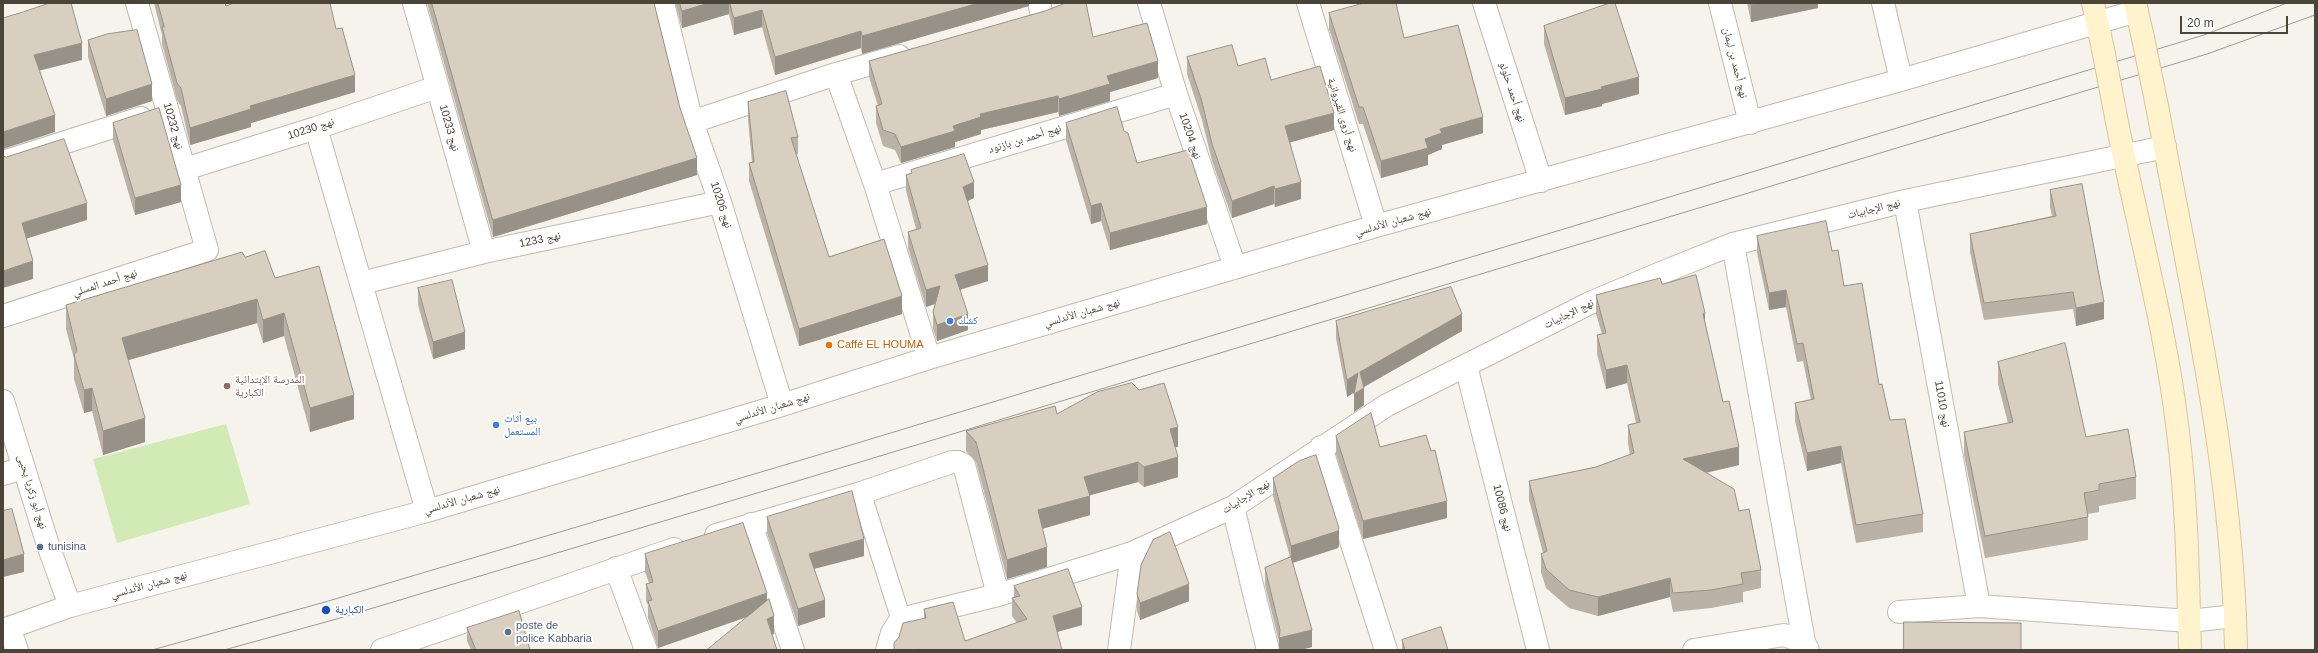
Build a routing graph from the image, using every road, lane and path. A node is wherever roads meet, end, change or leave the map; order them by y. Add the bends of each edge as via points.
1 (137, 3) edge
2 (414, 3) edge
3 (663, 3) edge
4 (1149, 3) edge
5 (1308, 3) edge
6 (1484, 3) edge
7 (1720, 3) edge
8 (1884, 3) edge
9 (2136, 7) edge
10 (1063, 8) edge
11 (1040, 9) edge
12 (2095, 12) edge
13 (1019, 22) edge
14 (920, 50) edge
15 (836, 74) junction
16 (1901, 80) junction
17 (437, 87) junction
18 (1176, 94) junction
19 (168, 110) junction
20 (692, 122) junction
21 (1750, 123) junction
22 (316, 128) junction
23 (2165, 146) junction
24 (2123, 156) junction
25 (3, 162) edge
26 (185, 169) junction
27 (1541, 181) junction
28 (874, 184) junction
29 (720, 202) junction
30 (1904, 202) junction
31 (1376, 226) junction
32 (1733, 244) junction
33 (207, 250) joint
34 (484, 252) junction
35 (1235, 267) junction
36 (362, 284) junction
37 (3, 316) edge
38 (929, 358) junction
39 (1466, 366) junction
40 (3, 401) edge
41 (782, 405) junction
42 (1321, 447) junction
43 (24, 468) junction
44 (3, 474) edge
45 (861, 493) junction
46 (1233, 507) junction
47 (427, 511) junction
48 (751, 524) junction
49 (1132, 553) junction
50 (616, 568) junction
51 (998, 595) junction
52 (70, 606) junction
53 (1979, 606) junction
54 (1898, 612) dead end
55 (2235, 616) junction
56 (901, 620) junction
57 (2189, 621) junction
58 (6, 629) edge
59 (424, 644) edge
60 (1806, 646) edge
61 (17, 650) edge
62 (382, 650) edge
63 (646, 650) edge
64 (793, 650) edge
65 (887, 650) edge
66 (1119, 650) edge
67 (1268, 650) edge
68 (1386, 650) edge
69 (1538, 650) edge
70 (1694, 650) edge
71 (2190, 650) edge
72 (2236, 650) edge

1 - 19 street, نهج 10232
2 - 17 street, نهج 10233
3 - 20 street, نهج 10206
4 - 18 street, نهج 10204
5 - 31 street, نهج أروى القيروانية
6 - 27 street, نهج أحمد حلولو
7 - 21 street, نهج أحمد بن ليمان
8 - 16 street
9 - 12 street, نهج شعبان الأندلسي
9 - 23 main road, bridge
10 - 11 street
11 - 13 street
12 - 16 street, نهج شعبان الأندلسي
12 - 24 main road, bridge
14 - 15 street
15 - 20 street
15 - 28 street
16 - 21 street, نهج شعبان الأندلسي
17 - 22 street, نهج 10230
17 - 34 street, نهج 10233
18 - 28 street, نهج أحمد بن بازنود
18 - 35 street, نهج 10204
19 - 25 street
19 - 26 street, نهج 10232
20 - 29 street, نهج 10206
21 - 27 street, نهج شعبان الأندلسي
22 - 26 street, نهج 10230
22 - 36 street
23 - 24 street, نهج الإجابيات
23 - 55 main road via 2202,335 2229,516
24 - 30 street, نهج الإجابيات
24 - 57 main road via 2162,337 2178,431 2186,509
26 - 33 street, نهج 10232
27 - 31 street, نهج شعبان الأندلسي
28 - 38 street
29 - 34 street, نهج 1233
29 - 41 street, نهج 10206
30 - 32 street, نهج الإجابيات
30 - 53 street, نهج 11010
31 - 35 street, نهج شعبان الأندلسي
32 - 39 street, نهج الإجابيات via 1590,303
32 - 60 street
33 - 37 street, نهج أحمد المسلي
34 - 36 street, نهج 1233
35 - 38 street, نهج شعبان الأندلسي
36 - 47 street
38 - 41 street, نهج شعبان الأندلسي
39 - 42 street, نهج الإجابيات via 1387,405
39 - 69 street, نهج 10086
40 - 43 street, نهج أبو زكريا يحيى
41 - 47 street, نهج شعبان الأندلسي
42 - 46 street, نهج الإجابيات
42 - 68 street
43 - 44 street
43 - 52 street, نهج أبو زكريا يحيى
45 - 48 street
45 - 51 street via 952,462 964,465
45 - 56 lane
46 - 49 street, نهج الإجابيات
46 - 67 street
47 - 52 street, نهج شعبان الأندلسي
48 - 50 street
48 - 64 street
49 - 51 street, نهج الإجابيات
49 - 66 street
50 - 59 street
50 - 63 street
51 - 56 street, نهج الإجابيات
52 - 58 street, نهج شعبان الأندلسي
53 - 54 street
53 - 57 street
55 - 57 street
55 - 72 main road
56 - 65 street via 892,634
57 - 71 main road
58 - 61 street
59 - 62 street
60 - 70 street via 1784,635

